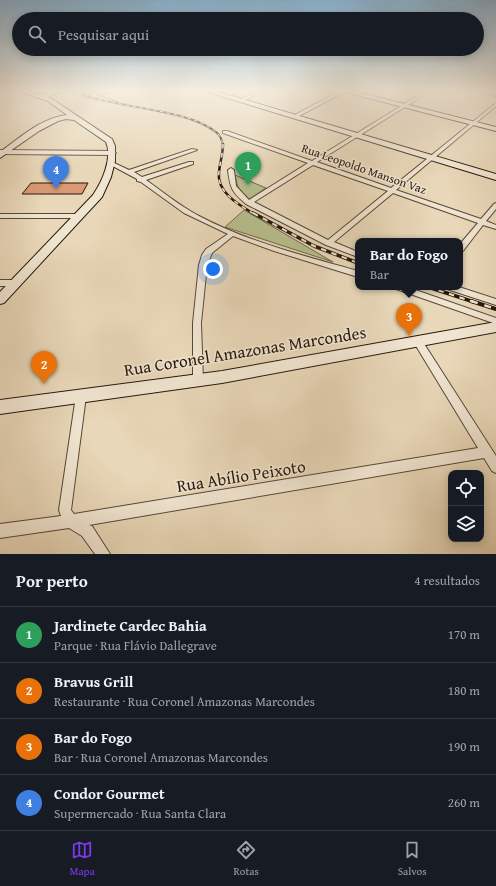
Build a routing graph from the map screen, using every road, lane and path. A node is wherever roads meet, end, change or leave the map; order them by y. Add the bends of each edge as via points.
1 (73, 116) edge
2 (293, 116) edge
3 (389, 116) edge
4 (444, 116) edge
5 (482, 116) edge
6 (64, 118) joint
7 (76, 118) junction
8 (473, 123) junction
9 (496, 129) edge
10 (225, 132) dead end
11 (357, 136) junction
12 (194, 150) dead end
13 (113, 152) junction
14 (2, 153) edge
15 (432, 158) junction
16 (191, 163) dead end
17 (313, 163) junction
18 (110, 164) junction
19 (231, 170) dead end
20 (128, 172) junction
21 (496, 177) edge
22 (139, 180) junction
23 (393, 190) junction
24 (248, 203) junction
25 (496, 206) edge
26 (0, 216) edge
27 (79, 216) junction
28 (483, 222) junction
29 (496, 227) edge
30 (232, 234) junction
31 (329, 243) junction
32 (463, 245) edge
33 (355, 254) edge
34 (355, 273) edge
35 (0, 283) edge
36 (17, 284) junction
37 (407, 290) edge
38 (459, 290) edge
39 (0, 300) edge
40 (496, 302) edge
41 (496, 322) edge
42 (496, 327) edge
43 (418, 341) junction
44 (198, 381) junction
45 (81, 396) junction
46 (0, 407) edge
47 (487, 452) junction
48 (496, 467) edge
49 (70, 521) junction
50 (0, 531) edge
51 (103, 554) edge

1 - 7 main road
2 - 11 main road
3 - 11 street
4 - 8 main road
5 - 8 street
6 - 7 main road
6 - 14 main road via 46,123
7 - 13 main road via 109,141
8 - 9 main road
8 - 15 street
10 - 17 street, Rua Leopoldo Manson Vaz
11 - 15 main road
11 - 17 street
12 - 20 street
13 - 14 street
13 - 18 main road
15 - 21 main road
15 - 23 street
16 - 22 street
17 - 23 street, Rua Leopoldo Manson Vaz
17 - 24 street
18 - 20 street
18 - 27 main road via 99,193
19 - 24 street via 239,196
20 - 22 street
22 - 30 street via 197,217
23 - 28 street, Rua Leopoldo Manson Vaz
23 - 31 street
24 - 31 street
25 - 28 street
26 - 27 street
27 - 36 main road
28 - 29 street, Rua Leopoldo Manson Vaz
28 - 32 street
30 - 34 street
30 - 44 street via 209,251 204,260 197,323
31 - 33 street
35 - 36 street
36 - 39 main road
37 - 41 street
38 - 40 street
42 - 43 main road, Rua Coronel Amazonas Marcondes
43 - 44 main road, Rua Coronel Amazonas Marcondes
43 - 47 street
44 - 45 main road, Rua Coronel Amazonas Marcondes
45 - 46 main road, Rua Coronel Amazonas Marcondes
45 - 49 street via 65,510
47 - 48 street
47 - 49 street, Rua Abílio Peixoto
49 - 50 street, Rua Abílio Peixoto
49 - 51 street via 87,531

